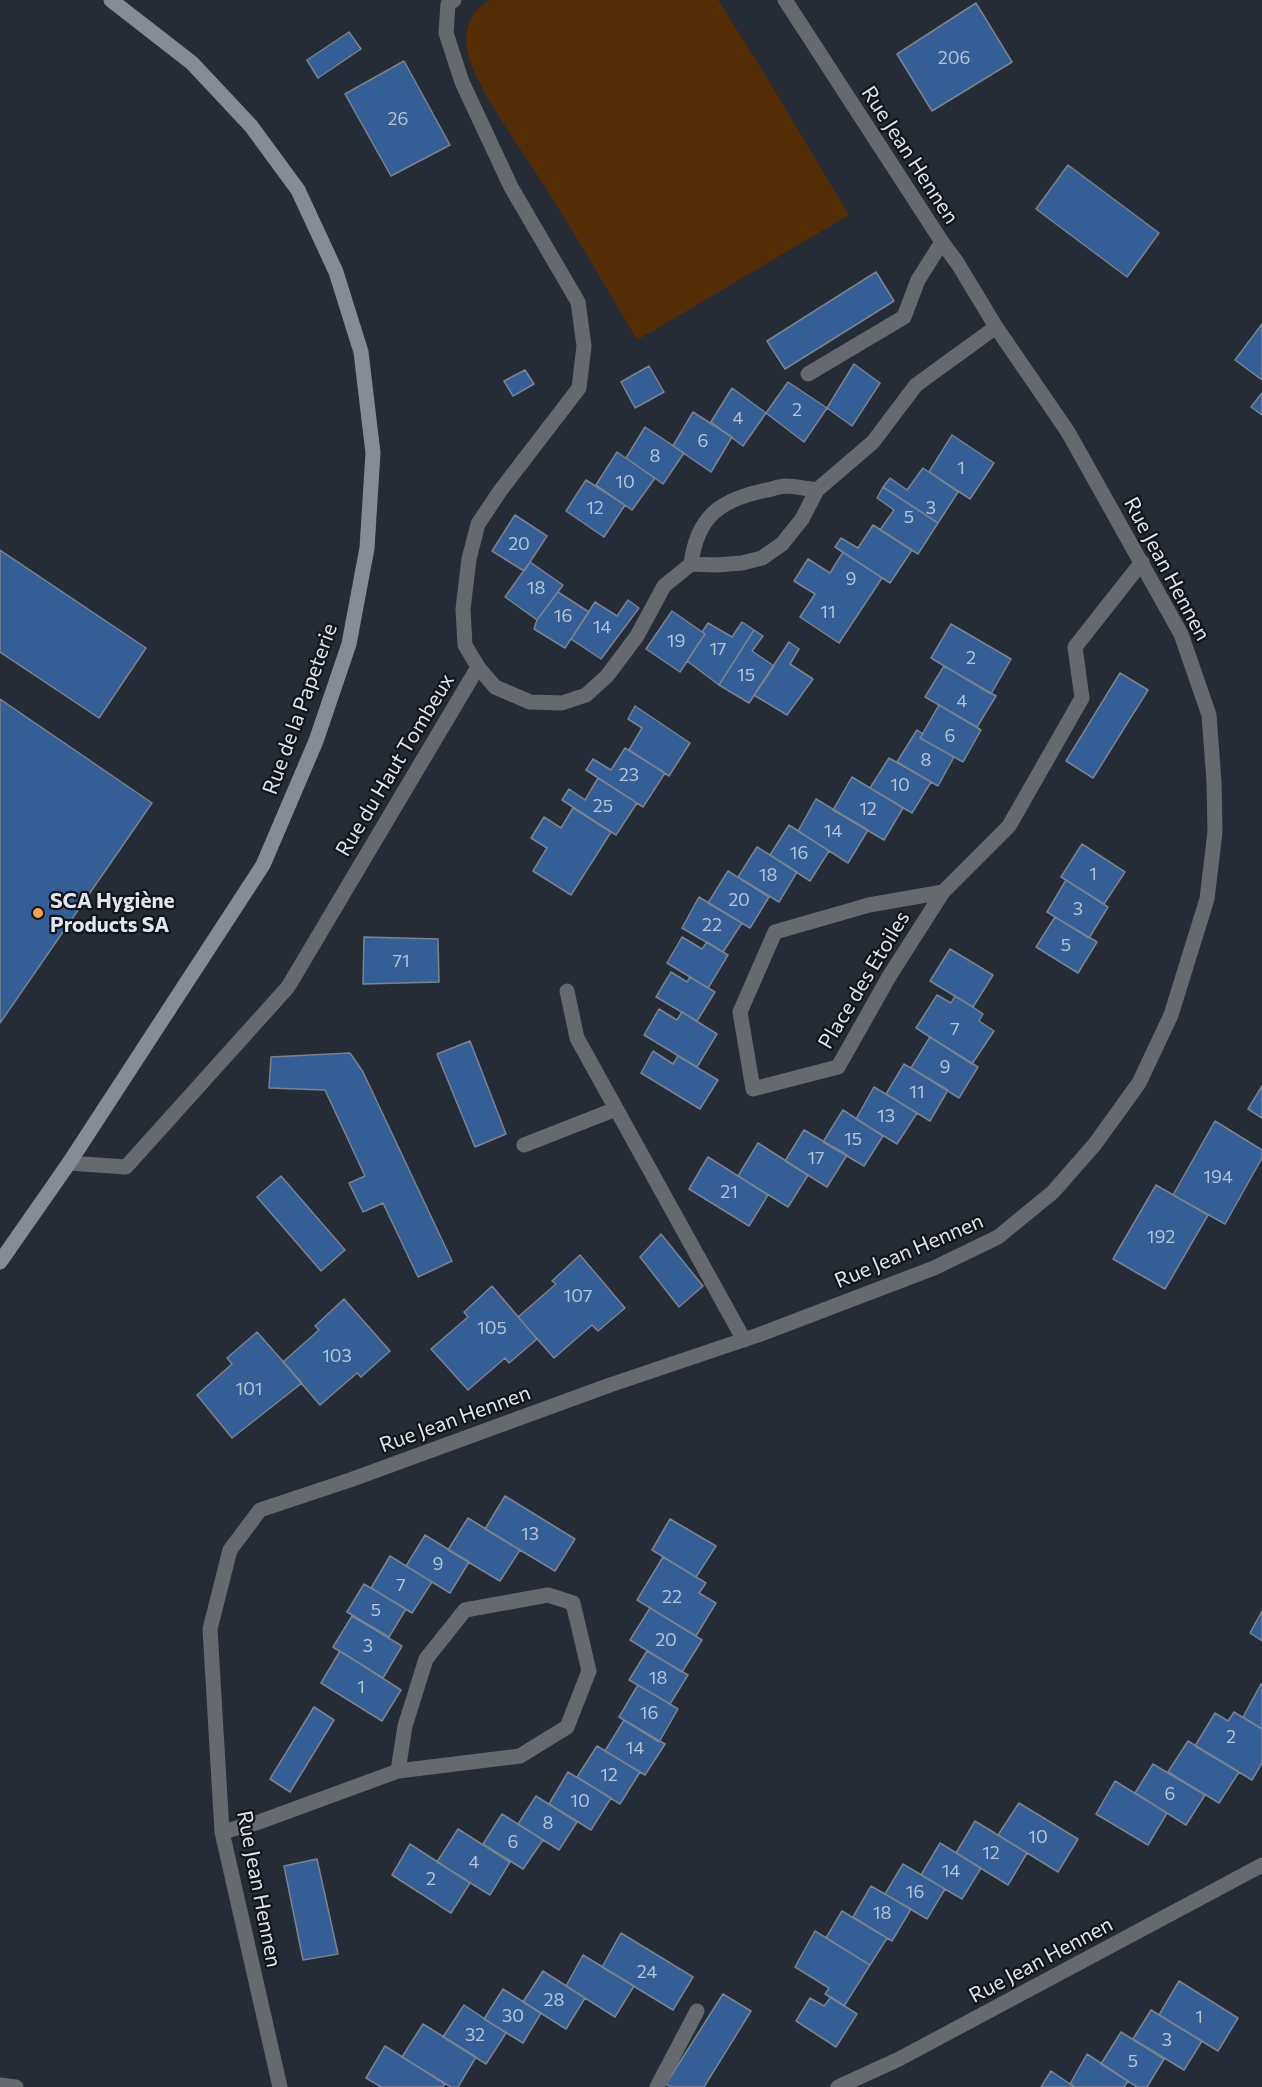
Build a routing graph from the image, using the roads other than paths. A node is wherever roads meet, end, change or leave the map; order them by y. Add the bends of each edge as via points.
1 (111, 0) edge
2 (454, 0) edge
3 (785, 0) edge
4 (942, 242) junction
5 (996, 327) junction
6 (808, 375) dead end
7 (817, 490) junction
8 (1142, 562) junction
9 (691, 564) junction
10 (478, 667) junction
11 (943, 892) junction
12 (567, 991) dead end
13 (616, 1109) junction
14 (524, 1145) dead end
15 (69, 1162) junction
16 (0, 1262) edge
17 (744, 1340) junction
18 (398, 1771) junction
19 (222, 1832) junction
20 (1262, 1865) edge
21 (697, 2011) dead end
22 (0, 2085) edge
23 (16, 2087) edge
24 (280, 2087) edge
25 (657, 2087) edge
26 (838, 2087) edge

1 - 15 main road, Rue de la Papeterie via 192,63 250,126 298,190 336,272 361,352 373,453 367,548 350,644 316,741 263,865
2 - 10 street, Rue du Haut Tombeux via 448,4 446,33 462,82 511,187 578,302 584,346 579,388 478,524 463,609 465,645
3 - 4 street, Rue Jean Hennen
4 - 5 street, Rue Jean Hennen
4 - 6 street via 918,280 904,317
5 - 7 street via 916,385 873,441
5 - 8 street, Rue Jean Hennen via 1068,432
7 - 9 street via 802,519 782,544 762,558 742,563
7 - 9 street via 785,486 724,503 708,519 694,543
8 - 11 street, Place des Etoiles via 1075,647 1082,698 1009,826
8 - 17 street, Rue Jean Hennen via 1181,634 1209,715 1215,832 1207,899 1189,962 1171,1015 1139,1083 1095,1144 1053,1192 998,1237 934,1268
9 - 10 street via 664,586 637,636 607,676 585,694 562,703 530,702 495,687
10 - 15 street, Rue du Haut Tombeux via 288,987 126,1167
11 - 11 street, Place des Etoiles via 869,905 775,933 740,1012 753,1089 838,1066
12 - 13 street via 577,1038
13 - 14 street
13 - 17 street
15 - 16 main road, Rue de la Papeterie
17 - 19 street, Rue Jean Hennen via 260,1510 230,1550 210,1629
18 - 18 street via 520,1756 567,1727 589,1671 573,1603 548,1595 465,1610 426,1659 405,1726
18 - 19 street
19 - 24 street, Rue Jean Hennen
20 - 26 street, Rue Jean Hennen via 899,2059
21 - 25 street
22 - 23 street

